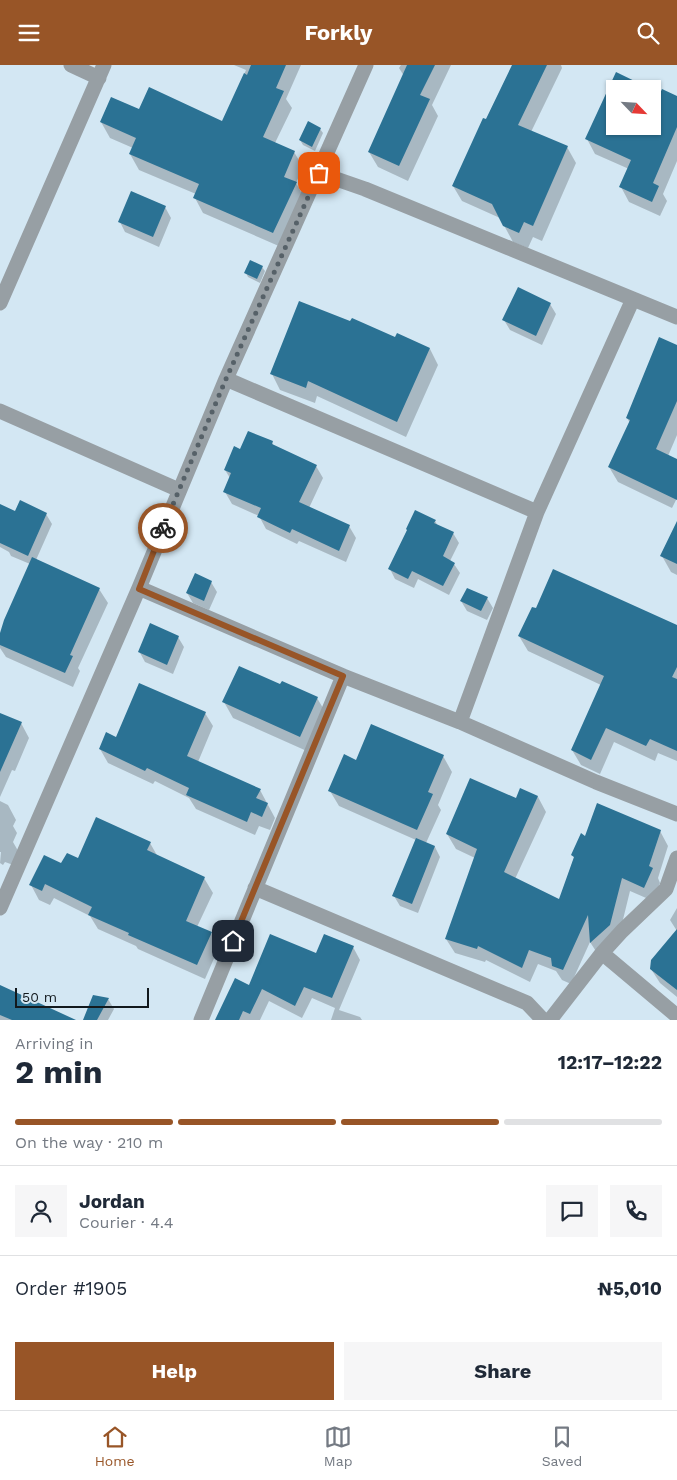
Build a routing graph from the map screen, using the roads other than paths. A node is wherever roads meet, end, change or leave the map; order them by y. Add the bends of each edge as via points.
1 (71, 65) edge
2 (366, 65) edge
3 (102, 71) edge
4 (319, 173) junction
5 (1, 297) edge
6 (633, 299) junction
7 (677, 317) edge
8 (226, 379) junction
9 (0, 411) edge
10 (179, 490) junction
11 (537, 513) junction
12 (139, 589) junction
13 (343, 676) junction
14 (460, 722) junction
15 (677, 814) edge
16 (677, 858) edge
17 (255, 888) junction
18 (0, 908) edge
19 (602, 953) junction
20 (677, 1016) edge
21 (201, 1020) edge
22 (543, 1020) edge
23 (550, 1020) edge

1 - 3 street
2 - 4 street
3 - 5 street
4 - 6 street
4 - 8 street
6 - 7 street
6 - 11 street
8 - 10 street
8 - 11 street
9 - 10 street
10 - 12 street
11 - 14 street
12 - 13 street
12 - 18 street
13 - 14 street
13 - 17 street
14 - 15 street
16 - 19 street via 666,889
17 - 21 street
17 - 22 street via 527,1003
19 - 20 street
19 - 23 street

